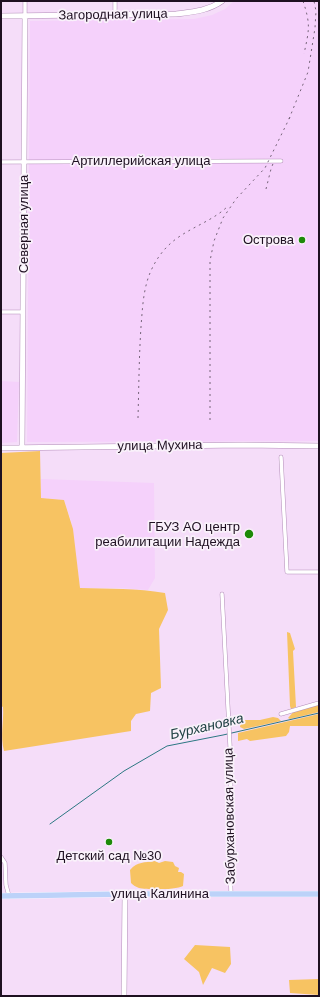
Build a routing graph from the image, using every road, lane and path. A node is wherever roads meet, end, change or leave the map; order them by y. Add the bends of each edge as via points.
1 (25, 1) edge
2 (115, 1) edge
3 (222, 1) edge
4 (1, 16) edge
5 (25, 16) junction
6 (115, 16) junction
7 (281, 161) dead end
8 (1, 162) edge
9 (24, 162) junction
10 (1, 312) edge
11 (23, 312) junction
12 (319, 446) edge
13 (22, 447) junction
14 (1, 448) edge
15 (281, 458) dead end
16 (319, 572) edge
17 (222, 594) dead end
18 (319, 703) edge
19 (281, 714) dead end
20 (1, 857) edge
21 (125, 894) junction
22 (231, 894) junction
23 (319, 894) edge
24 (1, 896) edge
25 (9, 896) junction
26 (124, 996) edge

1 - 5 street, Северная улица
2 - 6 street
3 - 6 main road, Загородная улица via 200,11
4 - 5 main road, Загородная улица
5 - 6 main road, Загородная улица
5 - 9 main road, Северная улица
7 - 9 street, Артиллерийская улица
8 - 9 street, Артиллерийская улица
9 - 11 main road, Северная улица
10 - 11 street
11 - 13 main road, Северная улица
12 - 13 main road, улица Мухина
13 - 14 main road, улица Мухина
15 - 16 street via 287,572
17 - 22 street, Забурхановская улица via 231,774
18 - 19 street
20 - 25 street via 5,863
21 - 22 main road, улица Калинина
21 - 25 main road, улица Калинина
21 - 26 main road
22 - 23 main road, улица Калинина
24 - 25 main road, улица Калинина

